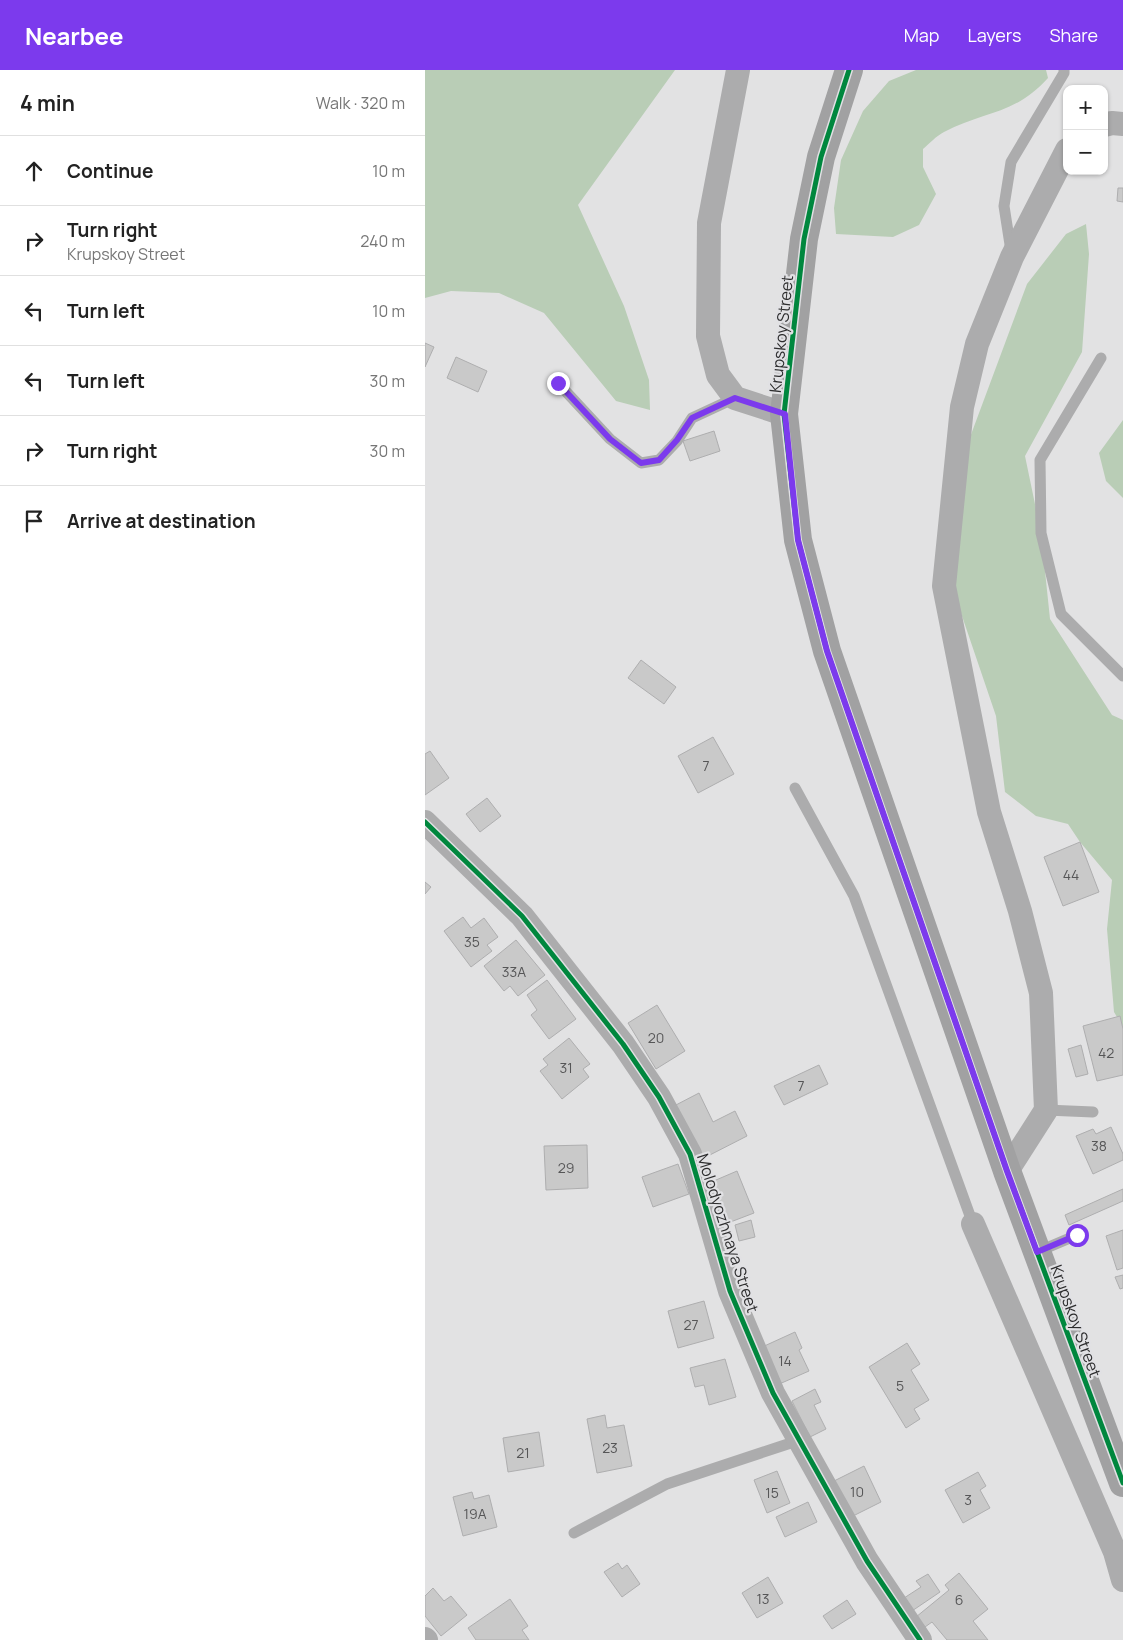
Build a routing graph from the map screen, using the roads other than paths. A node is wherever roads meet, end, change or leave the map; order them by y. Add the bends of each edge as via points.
1 (738, 70) edge
2 (849, 70) edge
3 (1063, 70) edge
4 (1108, 124) edge
5 (1123, 124) edge
6 (1063, 158) edge
7 (1012, 257) junction
8 (1101, 358) dead end
9 (558, 383) dead end
10 (735, 398) junction
11 (785, 414) junction
12 (1123, 676) edge
13 (795, 788) dead end
14 (425, 822) edge
15 (1046, 1110) junction
16 (1093, 1112) dead end
17 (1007, 1171) junction
18 (973, 1224) joint
19 (1077, 1235) dead end
20 (1037, 1252) junction
21 (800, 1440) junction
22 (1118, 1456) edge
23 (1123, 1483) edge
24 (574, 1533) dead end
25 (1123, 1580) edge
26 (920, 1640) edge

1 - 10 street via 709,223 708,336 718,375
2 - 11 street, Krupskoy Street via 821,157 804,239
3 - 7 lane via 1011,162 1004,206
4 - 5 street
6 - 7 street
7 - 15 street via 977,344 962,407 944,586 989,812 1020,911 1041,994
8 - 12 lane via 1039,460 1041,533 1061,614
9 - 10 lane via 610,439 641,463 659,460 692,418
10 - 11 street
11 - 17 street, Krupskoy Street via 798,540 827,651
13 - 18 lane via 854,896
14 - 21 street, Molodyozhnaya Street via 522,916 623,1044 659,1097 689,1154 730,1291 773,1393
15 - 16 lane
15 - 17 street
17 - 20 street, Krupskoy Street
18 - 25 street via 1115,1552
19 - 20 lane
20 - 22 street, Krupskoy Street
21 - 24 lane via 667,1484
21 - 26 street, Molodyozhnaya Street via 867,1561
22 - 23 street, Krupskoy Street

